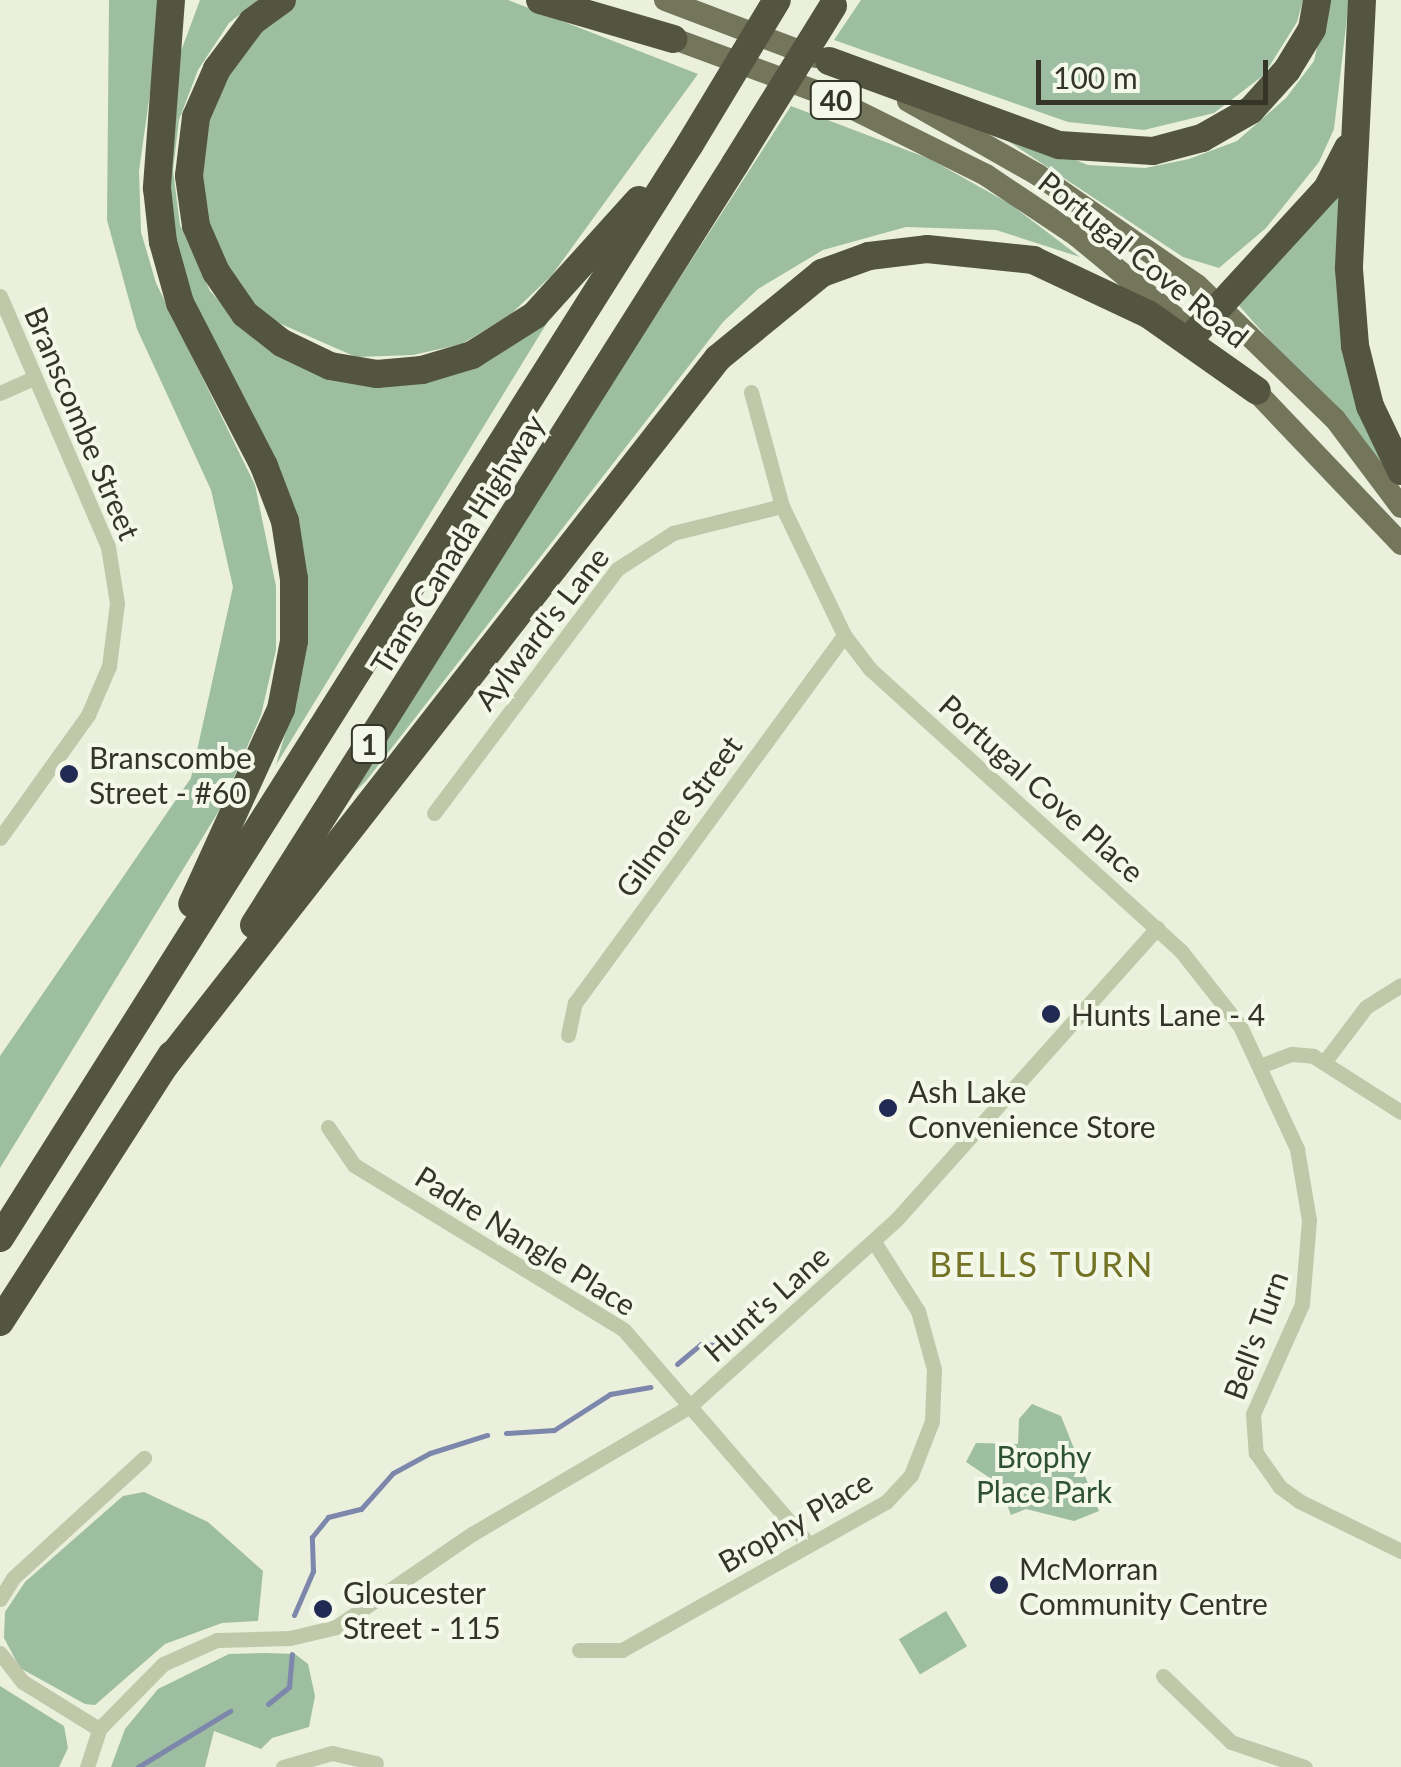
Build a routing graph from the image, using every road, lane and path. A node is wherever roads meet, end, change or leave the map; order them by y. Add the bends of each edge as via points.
1 (171, 0) edge
2 (186, 0) edge
3 (282, 0) edge
4 (540, 0) edge
5 (576, 0) edge
6 (665, 0) edge
7 (777, 0) edge
8 (1318, 0) edge
9 (1362, 0) edge
10 (836, 2) edge
11 (673, 39) junction
12 (167, 50) junction
13 (829, 62) junction
14 (1358, 100) junction
15 (690, 144) junction
16 (0, 296) edge
17 (1222, 306) junction
18 (1194, 334) junction
19 (34, 378) junction
20 (1257, 391) junction
21 (0, 392) edge
22 (751, 392) dead end
23 (1401, 471) edge
24 (782, 506) junction
25 (1401, 507) edge
26 (1401, 544) edge
27 (844, 635) junction
28 (434, 813) dead end
29 (0, 838) edge
30 (1157, 928) junction
31 (1401, 985) edge
32 (568, 1034) dead end
33 (121, 1046) junction
34 (1325, 1061) junction
35 (1260, 1066) junction
36 (162, 1068) junction
37 (1401, 1112) edge
38 (328, 1127) dead end
39 (0, 1238) edge
40 (874, 1242) junction
41 (0, 1322) edge
42 (690, 1406) junction
43 (144, 1458) dead end
44 (809, 1544) junction
45 (1401, 1551) edge
46 (0, 1599) edge
47 (579, 1650) dead end
48 (0, 1653) edge
49 (1163, 1676) dead end
50 (99, 1729) junction
51 (376, 1764) dead end
52 (87, 1767) edge
53 (283, 1767) edge
54 (1304, 1767) edge

1 - 12 highway
2 - 12 highway
3 - 15 highway via 231,48 205,93 190,146 191,200 216,272 246,314 282,343 330,366 377,374 422,370 510,336
4 - 11 highway
5 - 11 main road, Portugal Cove Road / 40
6 - 13 main road, Portugal Cove Road / 40
7 - 15 highway, Trans Canada Highway / 1, bridge
8 - 13 highway via 1312,29 1251,110 1202,138 1153,151 1059,145
9 - 14 highway
10 - 36 highway, Trans Canada Highway / 1, bridge
11 - 18 main road, Portugal Cove Road / 40 via 821,94 986,175 1077,236
12 - 33 highway via 157,188 163,242 180,303 285,521 294,641 281,708 249,790
13 - 17 main road, Portugal Cove Road / 40 via 1038,175
14 - 17 highway via 1344,166
14 - 23 highway via 1349,270 1355,346 1370,406
15 - 33 highway, Trans Canada Highway / 1
16 - 19 street, Branscombe Street
17 - 18 highway
17 - 25 main road, Portugal Cove Road / 40 via 1335,419
18 - 20 main road, Portugal Cove Road / 40
19 - 21 street
19 - 29 street, Branscombe Street via 108,546 116,624 109,666 88,715
20 - 26 main road, Portugal Cove Road / 40
20 - 36 highway via 1148,314 1033,260 927,249 869,256 822,273 718,358
22 - 24 street, Portugal Cove Place
24 - 27 street, Portugal Cove Place
24 - 28 street, Aylward's Lane via 673,534 617,570
27 - 30 street, Portugal Cove Place via 896,695
27 - 32 street, Gilmore Street via 574,1003
30 - 35 street, Portugal Cove Place via 1218,992
30 - 40 street, Hunt's Lane
31 - 34 street via 1366,1007
33 - 39 highway, Trans Canada Highway / 1
34 - 35 street via 1292,1054
34 - 37 street
35 - 45 street, Bell's Turn via 1297,1149 1310,1251 1302,1304 1253,1414 1256,1453 1299,1501
36 - 41 highway, Trans Canada Highway / 1
38 - 42 street, Padre Nangle Place via 354,1165 624,1330
40 - 42 street, Hunt's Lane
40 - 44 street, Brophy Place via 925,1328 936,1388 932,1421 920,1458 898,1492
42 - 44 street, Padre Nangle Place
42 - 50 street, Hunt's Lane via 512,1510 336,1627 200,1645 145,1677
43 - 46 street via 13,1578
44 - 47 street, Brophy Place via 622,1650
48 - 50 street via 23,1682
49 - 54 street via 1230,1742
50 - 52 street
51 - 53 street via 332,1753

